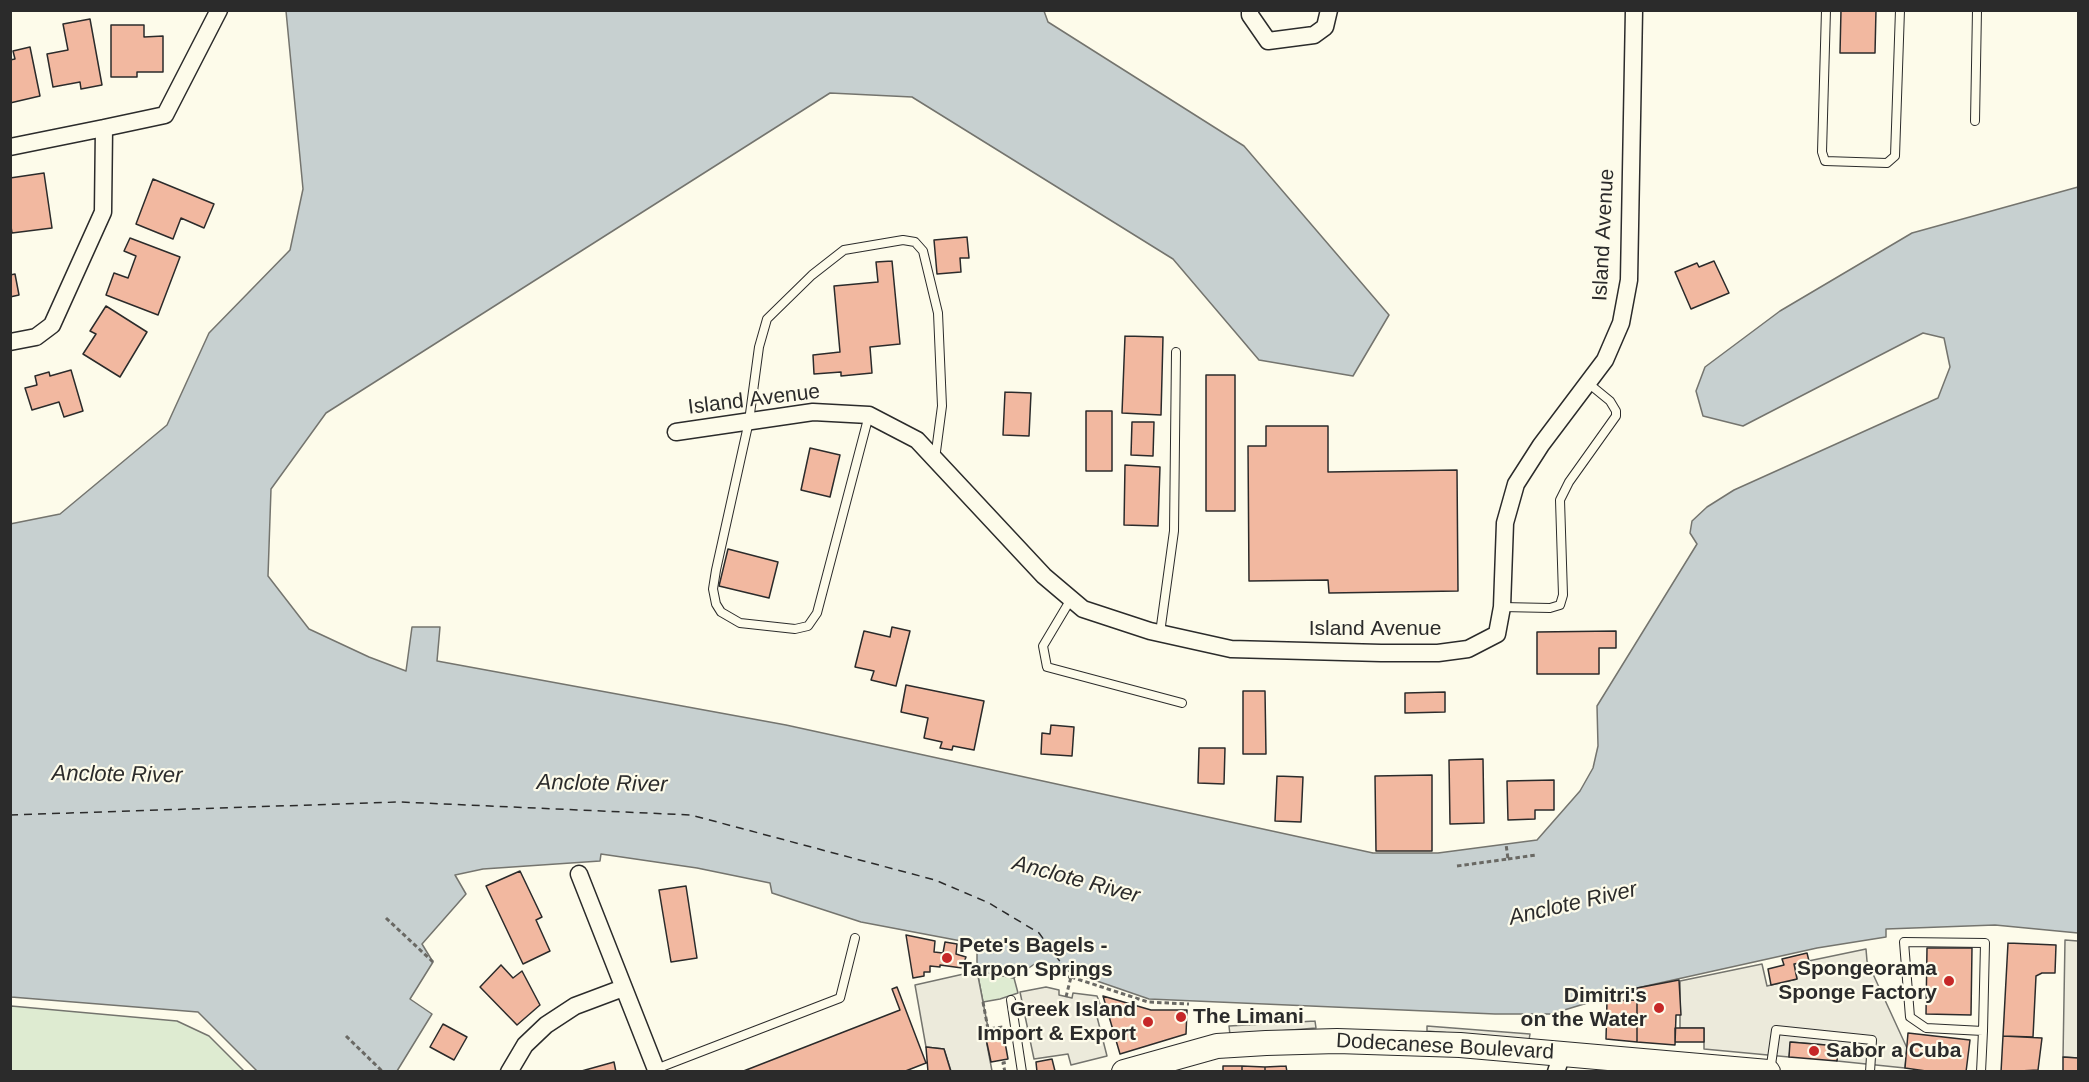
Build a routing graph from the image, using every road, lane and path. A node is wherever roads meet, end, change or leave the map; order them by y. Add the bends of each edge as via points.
1 (219, 10) edge
2 (1250, 10) edge
3 (1329, 10) edge
4 (1634, 10) edge
5 (1826, 10) edge
6 (1900, 10) edge
7 (1977, 10) edge
8 (1975, 121) dead end
9 (104, 128) junction
10 (10, 147) edge
11 (10, 342) edge
12 (1176, 352) dead end
13 (1588, 383) junction
14 (869, 415) junction
15 (749, 421) junction
16 (676, 432) dead end
17 (935, 459) junction
18 (1071, 599) junction
19 (1503, 607) junction
20 (1160, 633) junction
21 (1182, 703) dead end
22 (1506, 844) dead end
23 (1536, 855) dead end
24 (1508, 859) junction
25 (1457, 866) dead end
26 (579, 874) dead end
27 (386, 918) dead end
28 (855, 938) dead end
29 (433, 962) dead end
30 (623, 988) junction
31 (1066, 997) dead end
32 (1011, 1000) dead end
33 (983, 1002) dead end
34 (1190, 1004) dead end
35 (1004, 1027) dead end
36 (1983, 1031) junction
37 (346, 1036) dead end
38 (1011, 1062) dead end
39 (1559, 1063) edge
40 (1670, 1067) edge
41 (656, 1070) edge
42 (383, 1071) edge
43 (509, 1071) edge
44 (1005, 1071) edge
45 (1022, 1071) edge
46 (1124, 1071) edge
47 (1769, 1071) edge
48 (1870, 1071) edge
49 (1981, 1071) edge

1 - 9 street via 165,115
2 - 3 street via 1268,41 1314,35 1325,27
4 - 13 street, Island Avenue via 1629,280 1621,323 1605,360
5 - 6 lane via 1822,152 1825,160 1887,163 1895,156
7 - 8 lane
9 - 10 street
9 - 11 street via 103,212 52,325 36,338
12 - 20 lane via 1174,531
13 - 19 street, Island Avenue via 1516,484 1505,523
13 - 19 lane via 1610,401 1616,416 1560,500 1560,604 1550,608
14 - 15 street, Island Avenue via 813,412
14 - 15 lane via 817,614 808,626 795,629 740,623 721,612 716,604 716,570
14 - 17 street, Island Avenue via 917,440
15 - 16 street, Island Avenue
15 - 17 lane via 759,347 767,319 844,250 903,240 915,242 923,251 938,313 942,406
17 - 18 street, Island Avenue via 1044,576
18 - 20 street, Island Avenue via 1083,609
18 - 21 lane via 1043,646 1047,667
19 - 20 street, Island Avenue via 1497,634 1468,649 1438,653 1231,649
22 - 24 path
23 - 24 path
24 - 25 path
26 - 30 street
27 - 29 path
28 - 41 lane via 840,998
30 - 41 street
30 - 43 street via 575,1005 546,1025 525,1045
31 - 34 path via 1070,977 1148,1002
32 - 45 lane
33 - 35 path via 988,1029
36 - 36 lane via 1985,943 1904,942 1910,1017 1926,1028
36 - 49 lane
37 - 42 path
38 - 44 path via 1003,1063
39 - 40 street, Dodecanese Boulevard
39 - 46 street, Dodecanese Boulevard via 1437,1044 1266,1042 1217,1046
40 - 47 street, Dodecanese Boulevard
47 - 48 lane via 1776,1030 1872,1040

